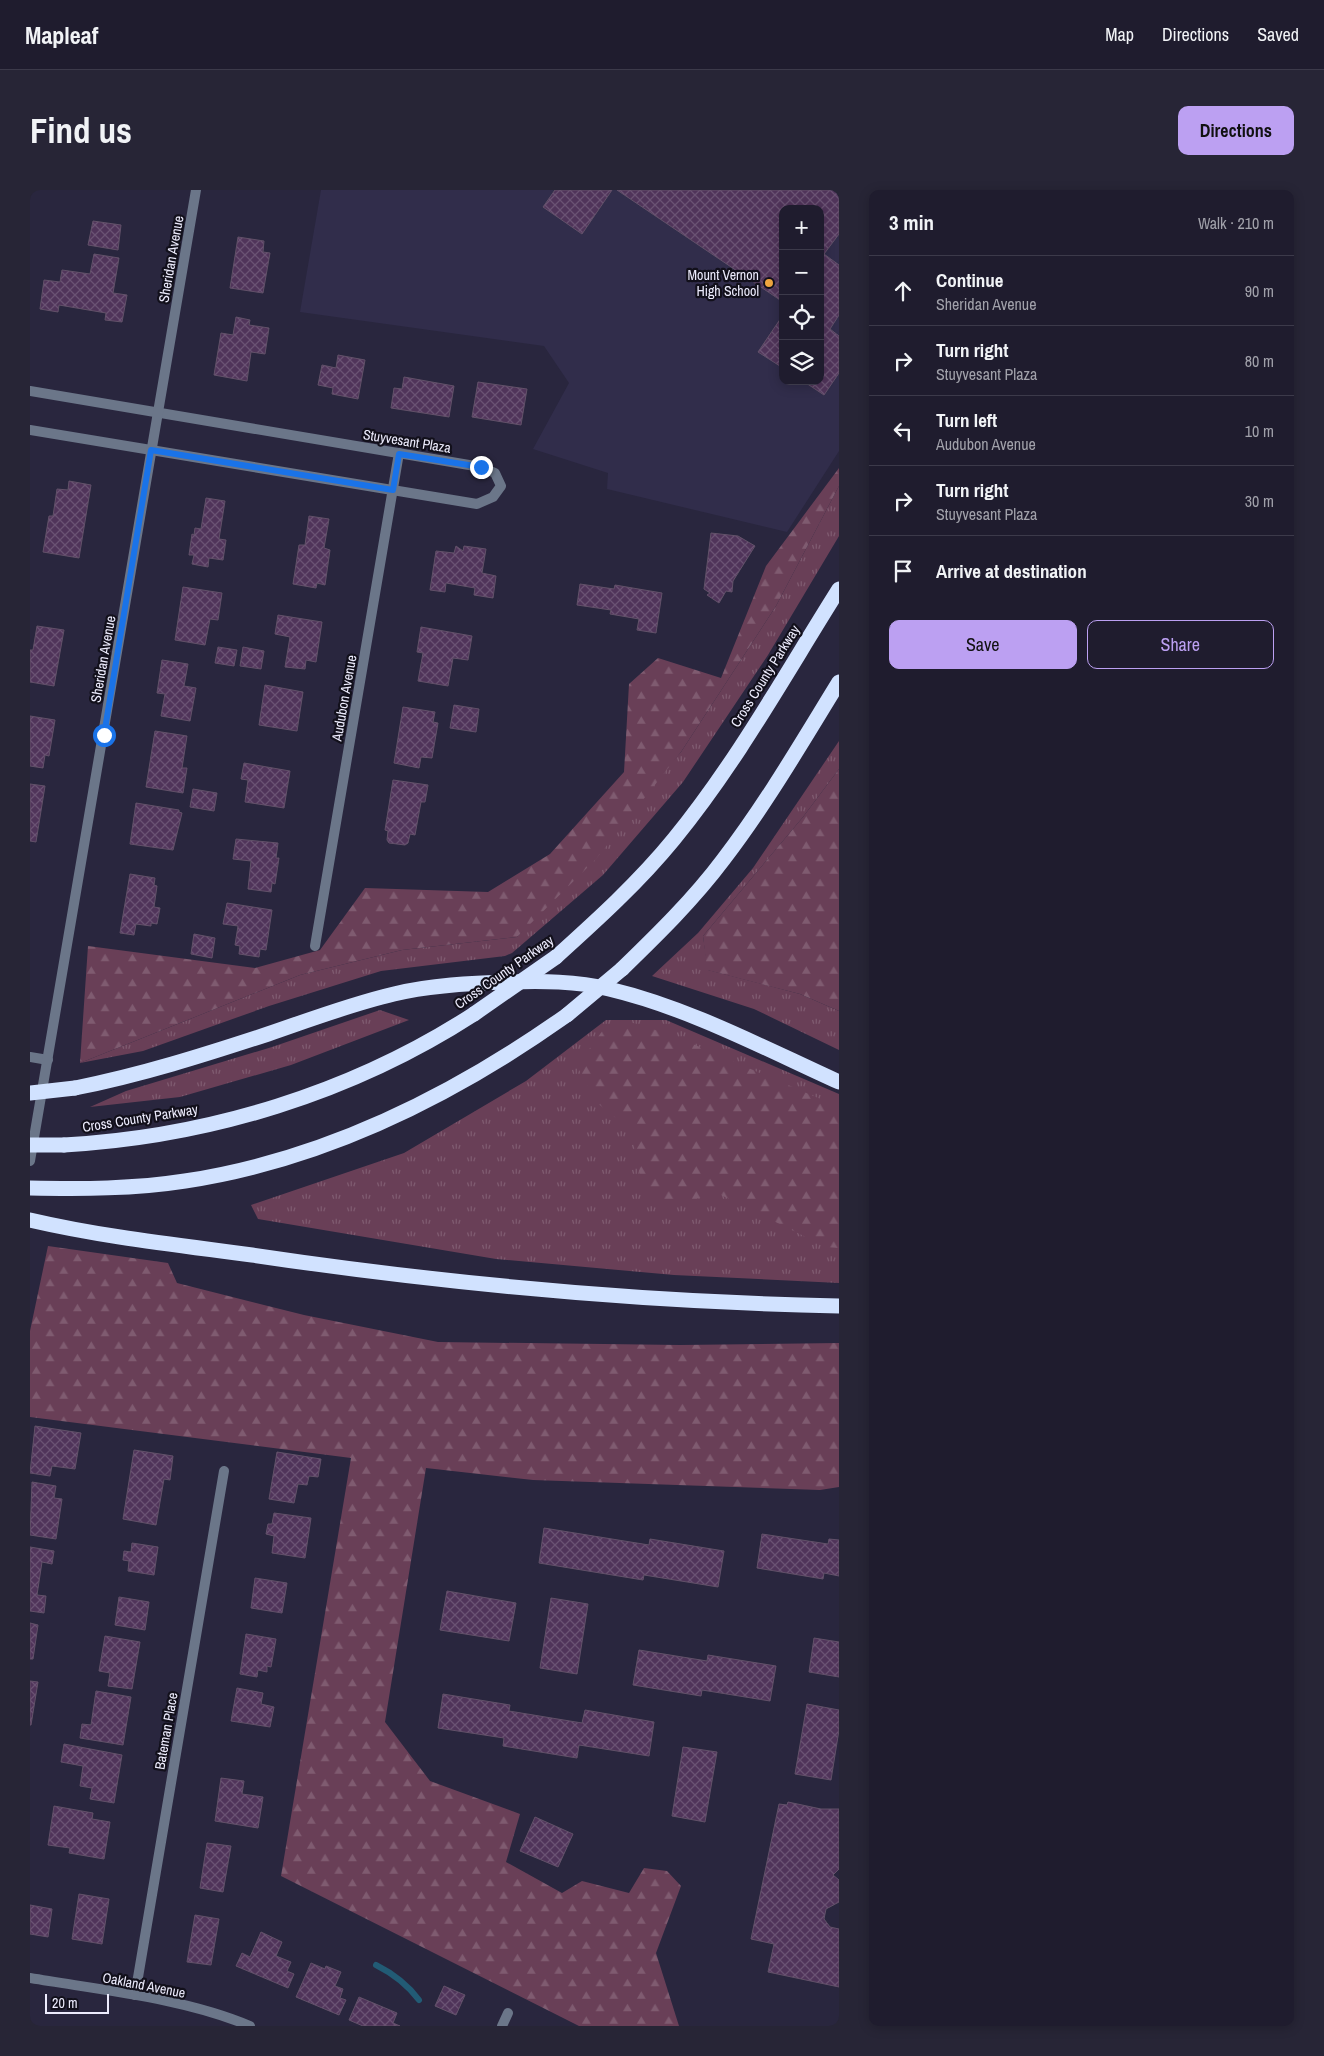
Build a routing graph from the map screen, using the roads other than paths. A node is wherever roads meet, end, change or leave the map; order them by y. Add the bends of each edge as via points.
1 (196, 190) edge
2 (30, 391) edge
3 (158, 413) junction
4 (30, 430) edge
5 (151, 450) junction
6 (399, 454) junction
7 (393, 490) junction
8 (839, 589) edge
9 (839, 682) edge
10 (315, 946) dead end
11 (30, 1057) edge
12 (48, 1060) junction
13 (839, 1082) edge
14 (30, 1093) edge
15 (30, 1145) edge
16 (30, 1161) edge
17 (30, 1188) edge
18 (30, 1220) edge
19 (839, 1306) edge
20 (224, 1471) dead end
21 (30, 1978) edge
22 (135, 1995) junction
23 (508, 2013) dead end
24 (250, 2026) edge
25 (502, 2026) edge

1 - 3 street, Sheridan Avenue
2 - 3 street, Stuyvesant Plaza
3 - 5 street, Sheridan Avenue
3 - 6 street, Stuyvesant Plaza
4 - 5 street, Stuyvesant Plaza
5 - 7 street, Stuyvesant Plaza
5 - 12 street, Sheridan Avenue
6 - 7 street, Audubon Avenue
6 - 7 street, Stuyvesant Plaza via 481,467 494,473 501,486 493,497 477,504
7 - 10 street, Audubon Avenue
8 - 15 highway, Cross County Parkway, bridge via 735,756 696,811 646,870 556,957 474,1014 410,1052 338,1086 260,1112 108,1142
9 - 17 highway, bridge via 769,795 723,860 668,924 622,969 567,1015 494,1064 432,1098 369,1126 267,1162 184,1181 115,1187
11 - 12 street
12 - 16 street, Sheridan Avenue
13 - 14 highway, bridge via 714,1025 643,999 608,989 537,981 449,985 394,994 170,1066 75,1088
18 - 19 highway via 305,1263 433,1278 618,1296
20 - 22 street, Bateman Place
21 - 22 street, Oakland Avenue
22 - 24 street, Oakland Avenue via 228,2017
23 - 25 street

